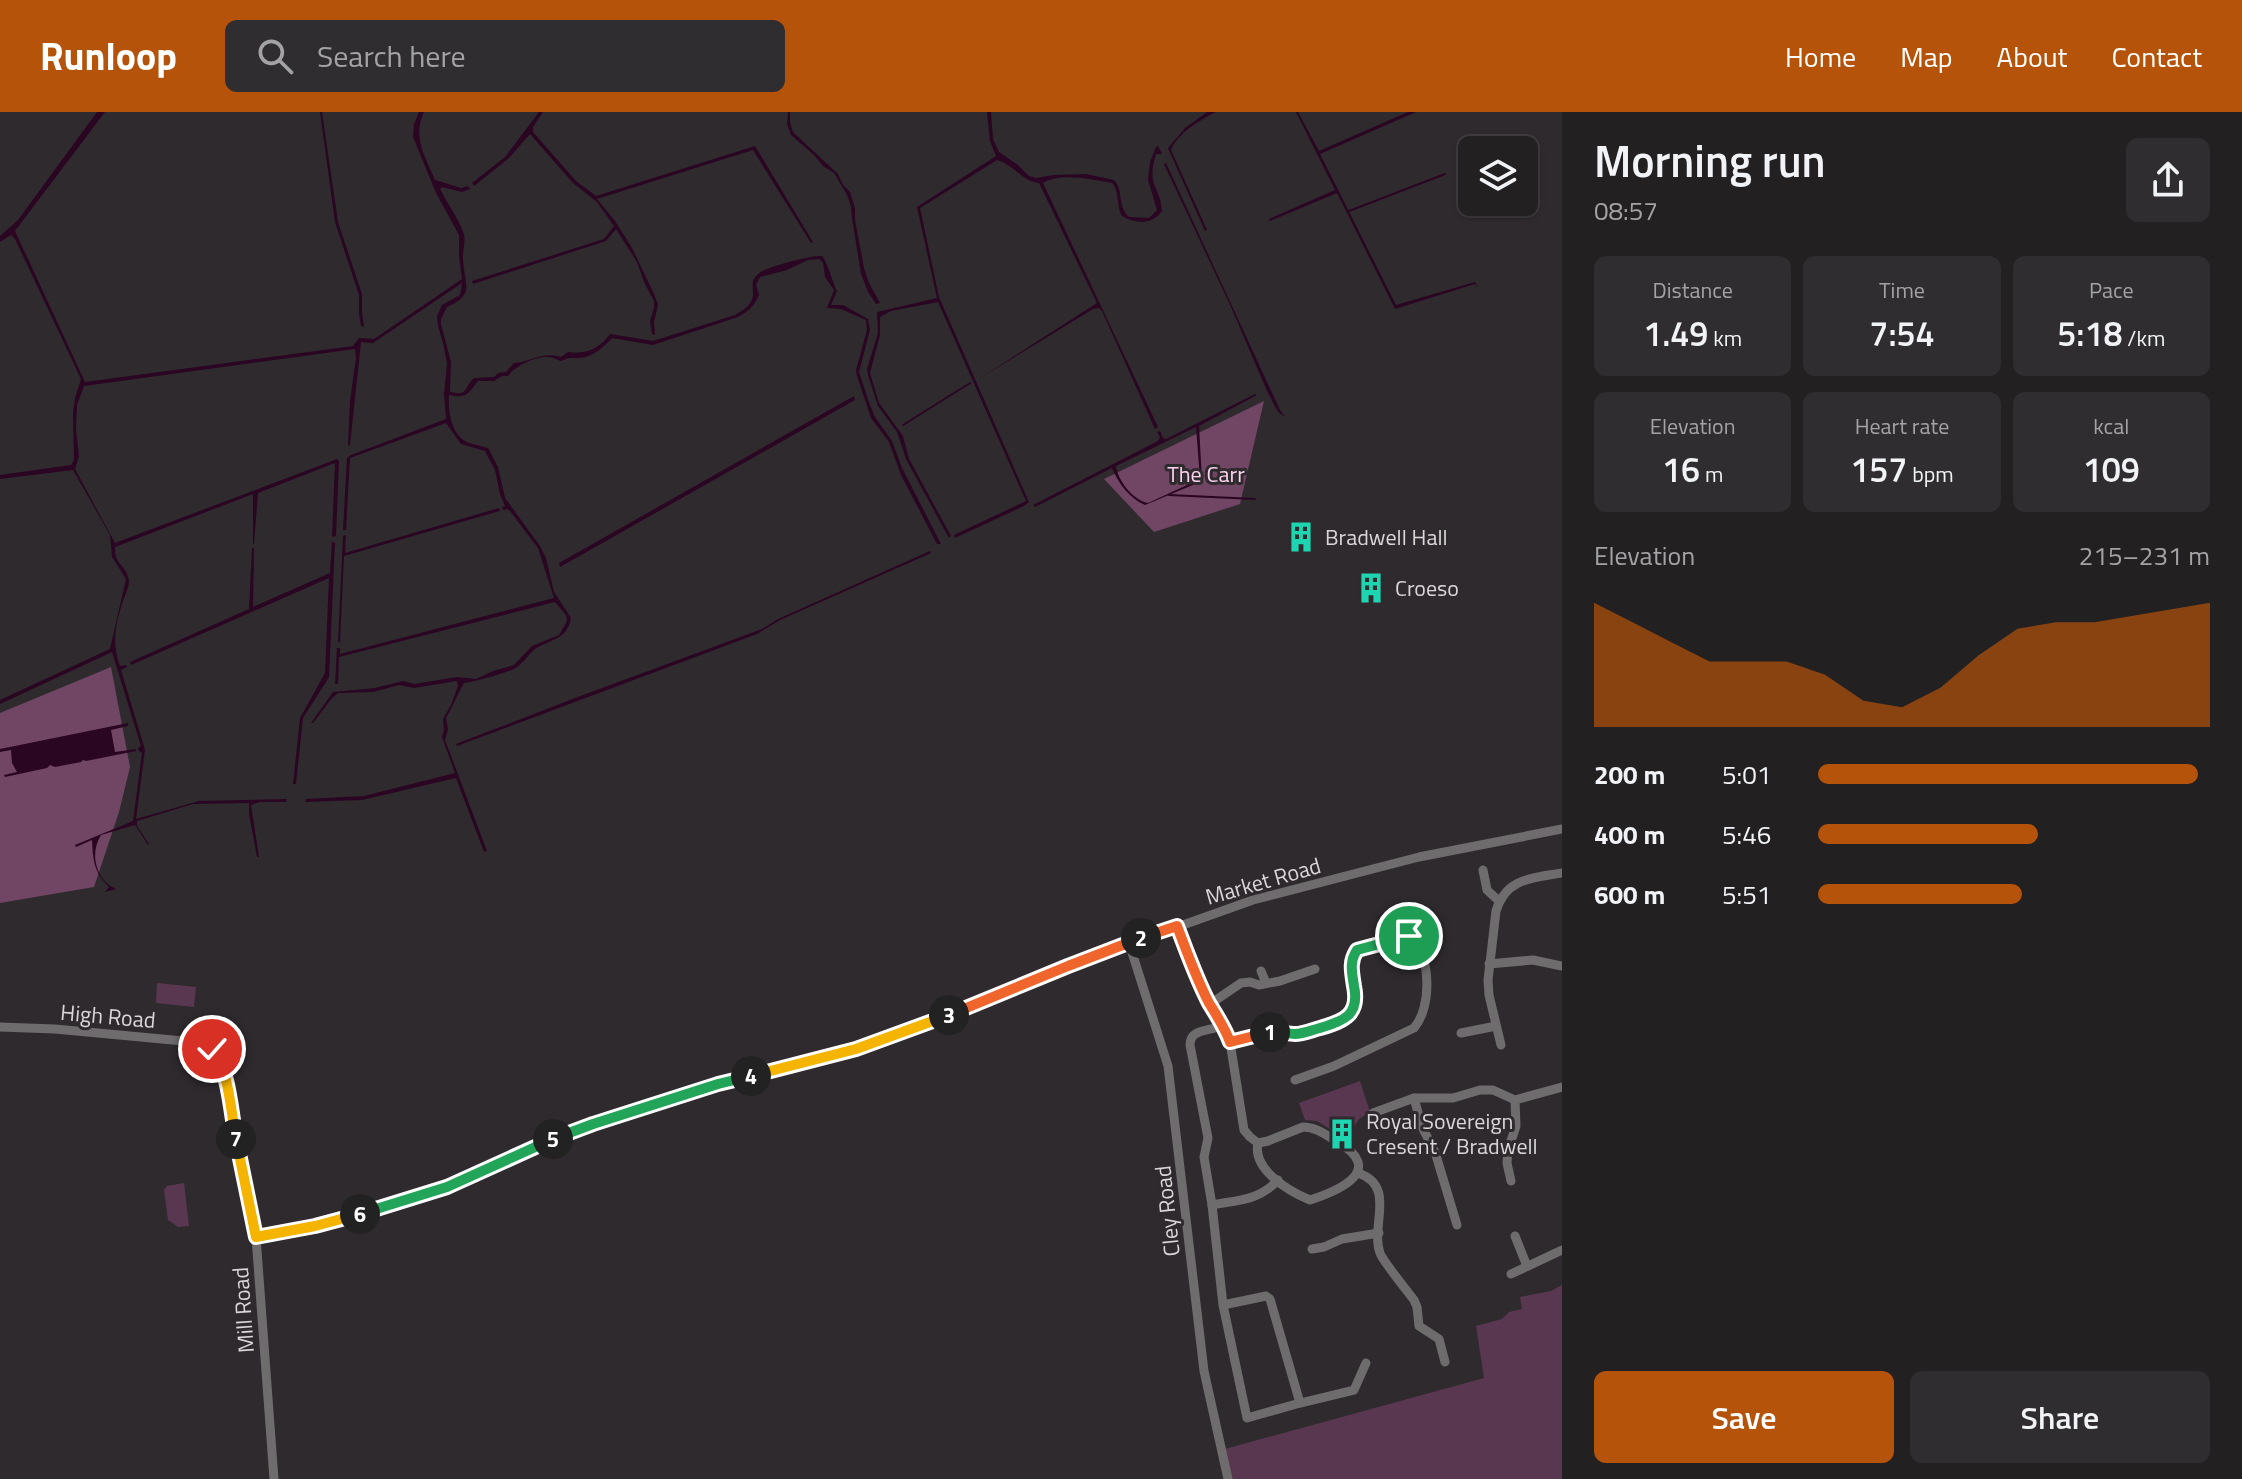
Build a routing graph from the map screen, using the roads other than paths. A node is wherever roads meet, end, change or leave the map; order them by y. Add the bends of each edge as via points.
1 (1562, 829) edge
2 (1483, 870) dead end
3 (1562, 873) edge
4 (1499, 901) junction
5 (1177, 926) junction
6 (1129, 943) junction
7 (1489, 964) junction
8 (1562, 966) edge
9 (1315, 969) dead end
10 (1261, 971) dead end
11 (1266, 983) junction
12 (1210, 1004) junction
13 (1496, 1026) junction
14 (0, 1027) edge
15 (1215, 1028) dead end
16 (1461, 1033) dead end
17 (1230, 1042) junction
18 (1501, 1045) dead end
19 (212, 1049) joint
20 (1295, 1080) dead end
21 (1562, 1087) edge
22 (1414, 1098) junction
23 (1515, 1100) junction
24 (1373, 1113) dead end
25 (1258, 1143) junction
26 (1358, 1173) junction
27 (1278, 1180) junction
28 (1511, 1181) dead end
29 (1212, 1205) junction
30 (1457, 1225) dead end
31 (1379, 1233) junction
32 (1515, 1236) dead end
33 (256, 1237) junction
34 (1312, 1249) dead end
35 (1562, 1250) edge
36 (1527, 1266) junction
37 (1511, 1274) dead end
38 (1223, 1305) junction
39 (1456, 1347) dead end
40 (1443, 1350) junction
41 (1445, 1362) dead end
42 (1366, 1363) dead end
43 (1354, 1390) junction
44 (1300, 1403) junction
45 (1357, 1403) dead end
46 (274, 1479) edge
47 (1228, 1479) edge

1 - 5 street, Market Road via 1419,857 1253,900
2 - 4 street via 1487,890
3 - 4 street via 1517,883
4 - 7 street
5 - 6 street, Market Road
5 - 12 street
6 - 33 street, Market Road via 856,1049 718,1084 593,1124 447,1187 315,1226
6 - 47 street, Cley Road via 1168,1066 1204,1371
7 - 8 street via 1533,960
7 - 13 street
9 - 11 street
10 - 11 street
11 - 12 street via 1241,983
12 - 17 street
13 - 16 street
13 - 18 street
14 - 19 street, High Road via 151,1037
15 - 29 street via 1190,1039 1208,1138 1204,1157
17 - 20 street via 1274,1031 1297,1034 1339,1022 1356,1005 1350,965 1357,950 1412,937 1422,953 1428,990 1420,1021
17 - 25 street via 1244,1130
19 - 33 street, Mill Road via 225,1077
21 - 23 street
22 - 23 street via 1493,1090
22 - 24 street
22 - 30 street
23 - 28 street via 1516,1126 1507,1163
25 - 26 street via 1310,1127 1353,1152
25 - 27 street via 1260,1162
26 - 27 street via 1310,1200
26 - 31 street via 1378,1189
27 - 29 street via 1257,1197
29 - 38 street
31 - 34 street
31 - 40 street via 1380,1256 1414,1300 1419,1326 1439,1339
32 - 36 street
33 - 46 street, Mill Road
35 - 36 street
36 - 37 street
38 - 44 street via 1270,1299
38 - 44 street via 1247,1418
39 - 40 street
40 - 41 street
42 - 43 street
43 - 44 street
43 - 45 street

